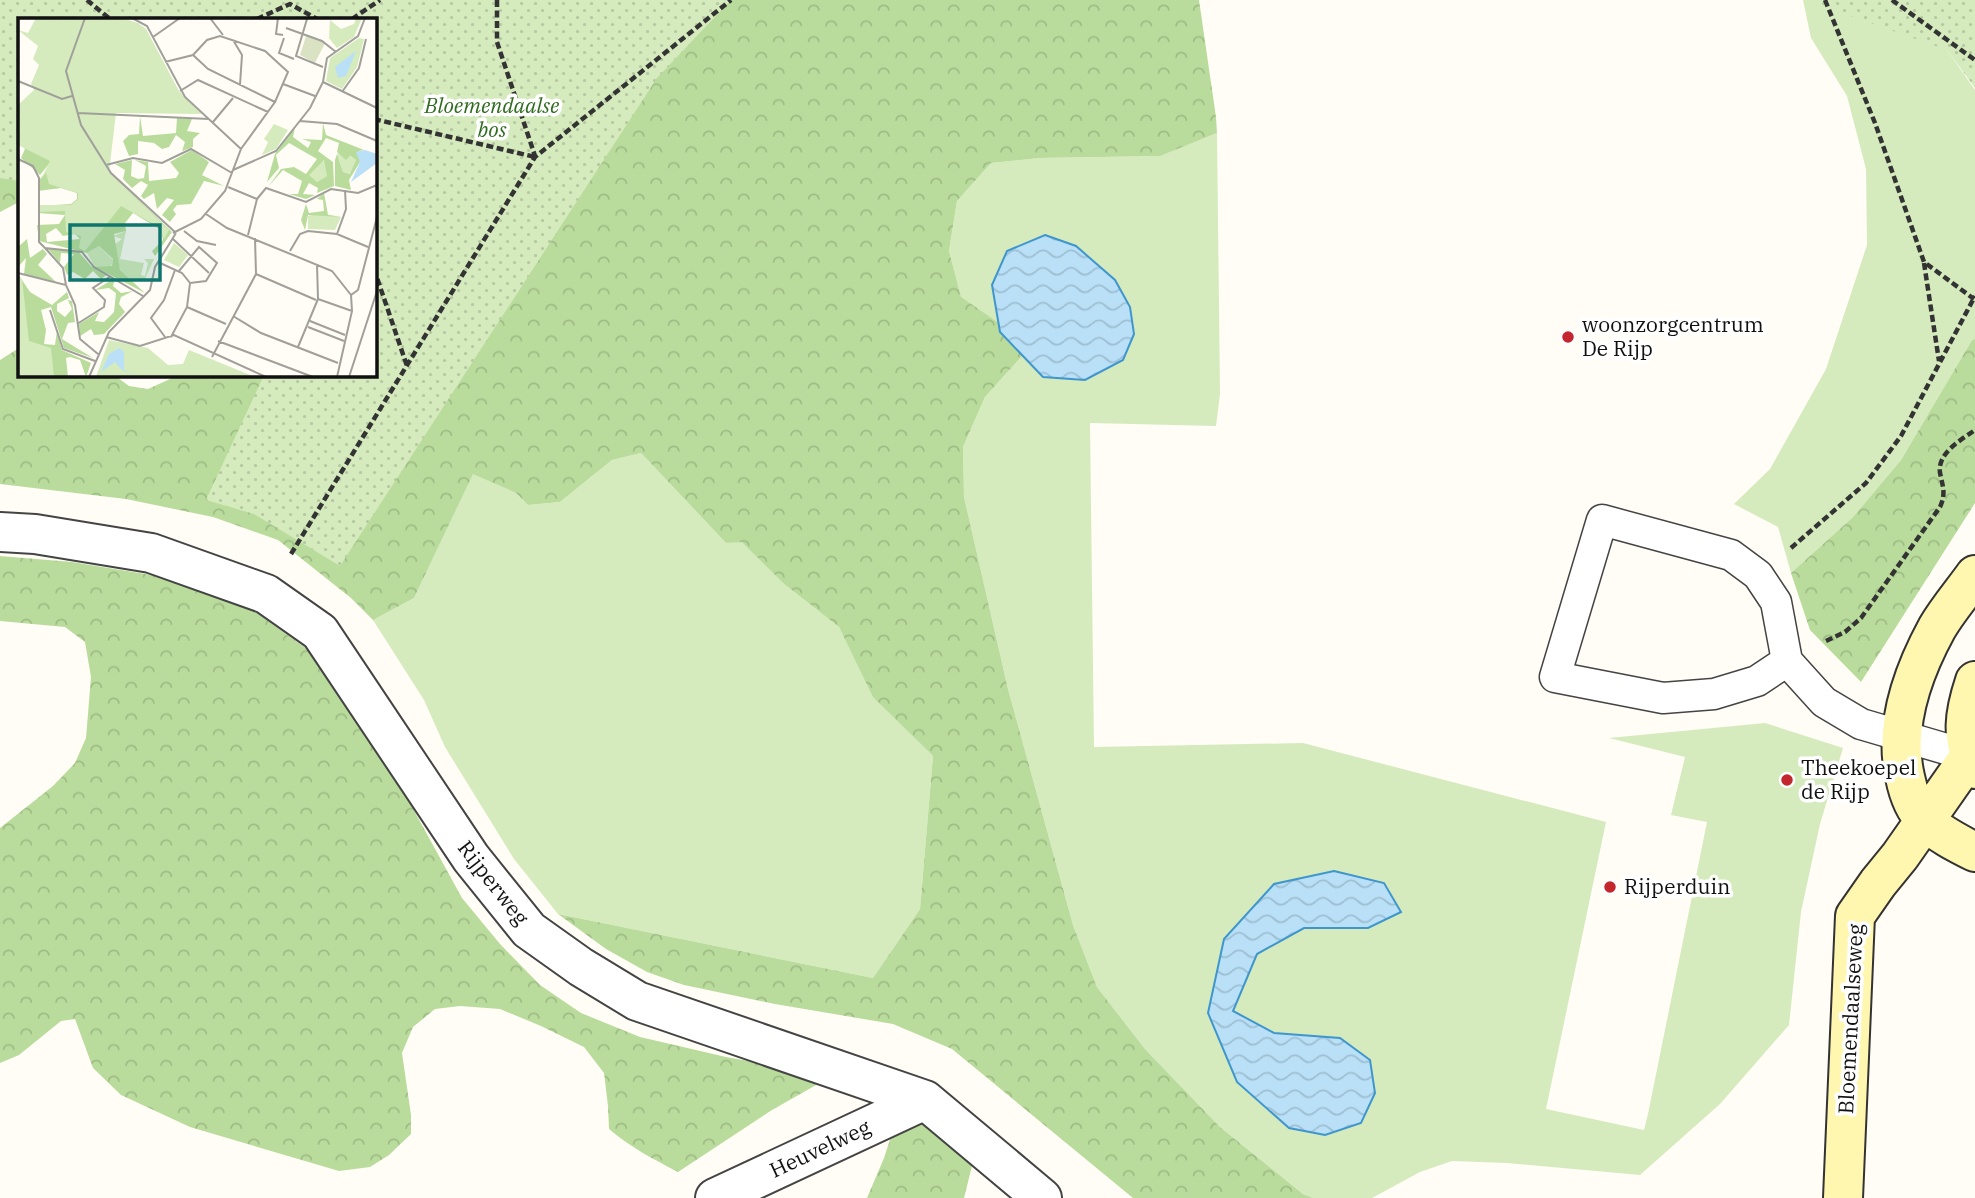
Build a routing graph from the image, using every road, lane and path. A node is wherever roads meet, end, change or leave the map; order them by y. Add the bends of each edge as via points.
1 (87, 0) edge
2 (370, 0) edge
3 (380, 0) edge
4 (497, 0) edge
5 (731, 0) edge
6 (1825, 0) edge
7 (1892, 0) edge
8 (370, 7) junction
9 (109, 18) edge
10 (259, 18) edge
11 (315, 18) edge
12 (354, 18) edge
13 (1975, 60) edge
14 (376, 119) edge
15 (535, 156) junction
16 (1924, 262) junction
17 (376, 276) edge
18 (1975, 299) edge
19 (1939, 364) junction
20 (407, 366) junction
21 (1975, 430) edge
22 (0, 532) edge
23 (1758, 575) junction
24 (1975, 575) edge
25 (266, 594) junction
26 (1787, 661) junction
27 (1975, 681) edge
28 (1902, 736) junction
29 (1972, 762) edge
30 (1925, 820) junction
31 (1975, 852) edge
32 (925, 1100) junction
33 (715, 1198) edge
34 (1042, 1198) edge
35 (1843, 1198) edge

1 - 9 path
2 - 8 path
3 - 8 path
4 - 15 path via 497,41
5 - 15 path
6 - 16 path
7 - 13 path
8 - 12 path
10 - 11 path via 290,4
14 - 15 path
15 - 20 path
16 - 18 path
16 - 19 path
17 - 20 path
18 - 19 path
19 - 23 path via 1901,436 1866,483
20 - 25 path
21 - 26 path via 1943,459 1939,470 1945,492 1940,508 1861,618 1845,632
22 - 25 street, Rijperweg via 151,553
23 - 26 lane via 1776,602
23 - 26 lane via 1731,555 1602,520 1555,677 1663,698 1725,691 1757,681
24 - 28 street via 1938,626 1913,679
25 - 32 street, Rijperweg via 320,632 471,858 529,930 637,1001
26 - 28 lane via 1824,702 1861,724
27 - 29 street via 1965,725
28 - 29 lane
28 - 30 street via 1906,780
29 - 30 street, Bloemendaalseweg
30 - 31 street
30 - 35 street, Bloemendaalseweg via 1855,916
32 - 33 street, Heuvelweg
32 - 34 street, Rijperweg

